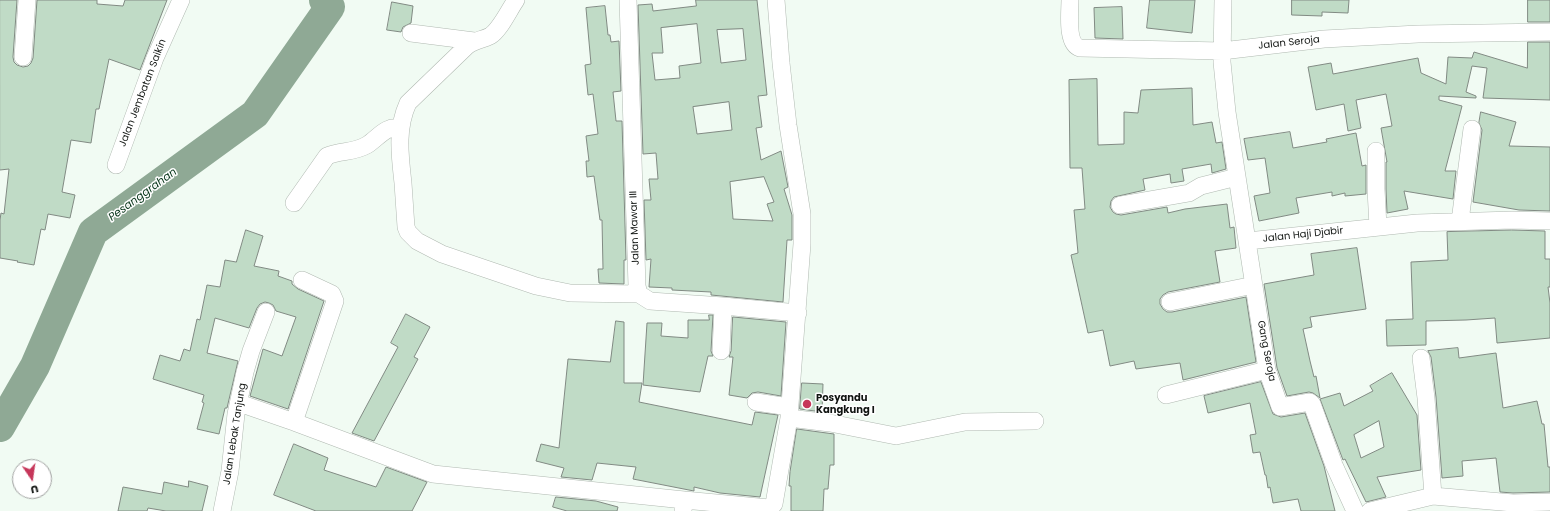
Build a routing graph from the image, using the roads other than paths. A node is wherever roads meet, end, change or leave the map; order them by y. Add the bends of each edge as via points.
1 (28, 0) edge
2 (182, 0) edge
3 (516, 0) edge
4 (628, 0) edge
5 (776, 0) edge
6 (1070, 0) edge
7 (1223, 0) edge
8 (1550, 32) edge
9 (411, 34) dead end
10 (474, 41) junction
11 (1222, 51) junction
12 (23, 57) dead end
13 (400, 128) junction
14 (1472, 129) dead end
15 (1376, 151) dead end
16 (116, 165) dead end
17 (1237, 177) junction
18 (294, 203) dead end
19 (1120, 205) dead end
20 (1460, 221) junction
21 (1550, 221) edge
22 (1378, 227) junction
23 (1248, 241) junction
24 (302, 280) dead end
25 (1254, 285) junction
26 (639, 294) junction
27 (1170, 302) dead end
28 (723, 306) junction
29 (266, 312) dead end
30 (798, 313) junction
31 (721, 351) dead end
32 (1421, 358) dead end
33 (1267, 370) junction
34 (1166, 395) dead end
35 (756, 402) dead end
36 (239, 403) junction
37 (789, 413) junction
38 (1035, 421) dead end
39 (294, 422) junction
40 (1433, 496) junction
41 (1550, 502) edge
42 (684, 506) edge
43 (1406, 507) edge
44 (222, 511) edge
45 (1355, 511) edge
46 (1370, 511) edge

1 - 12 street
2 - 16 street, Jalan Jembatan Saikin via 155,58
3 - 10 street via 495,32 489,37
4 - 26 street, Jalan Mawar III
5 - 30 street via 786,109 802,214
6 - 11 street, Jalan Seroja via 1071,35 1077,47
7 - 11 street
8 - 11 street, Jalan Seroja via 1339,38
9 - 10 street
10 - 13 street via 408,103
11 - 17 street via 1227,112
13 - 18 street via 390,128 353,151 327,156
13 - 26 street via 399,151 406,227 417,241 442,254 536,286 570,293
14 - 20 street
15 - 22 street
17 - 19 street via 1201,186 1190,193
17 - 23 street
20 - 21 street, Jalan Haji Djabir
20 - 22 street, Jalan Haji Djabir
22 - 23 street, Jalan Haji Djabir
23 - 25 street, Gang Seroja
24 - 39 street via 332,294 335,302
25 - 27 street
25 - 33 street, Gang Seroja
26 - 28 street via 650,301
28 - 30 street
28 - 31 street
29 - 36 street, Jalan Lebak Tanjung via 251,351
30 - 37 street
32 - 40 street
33 - 34 street
33 - 45 street, Gang Seroja via 1280,407 1310,402 1312,404 1334,465
35 - 37 street
36 - 39 street
36 - 44 street, Jalan Lebak Tanjung
37 - 38 street via 896,436 965,422
37 - 42 street via 773,506
39 - 42 street via 433,474
40 - 41 street
40 - 43 street
43 - 46 street

